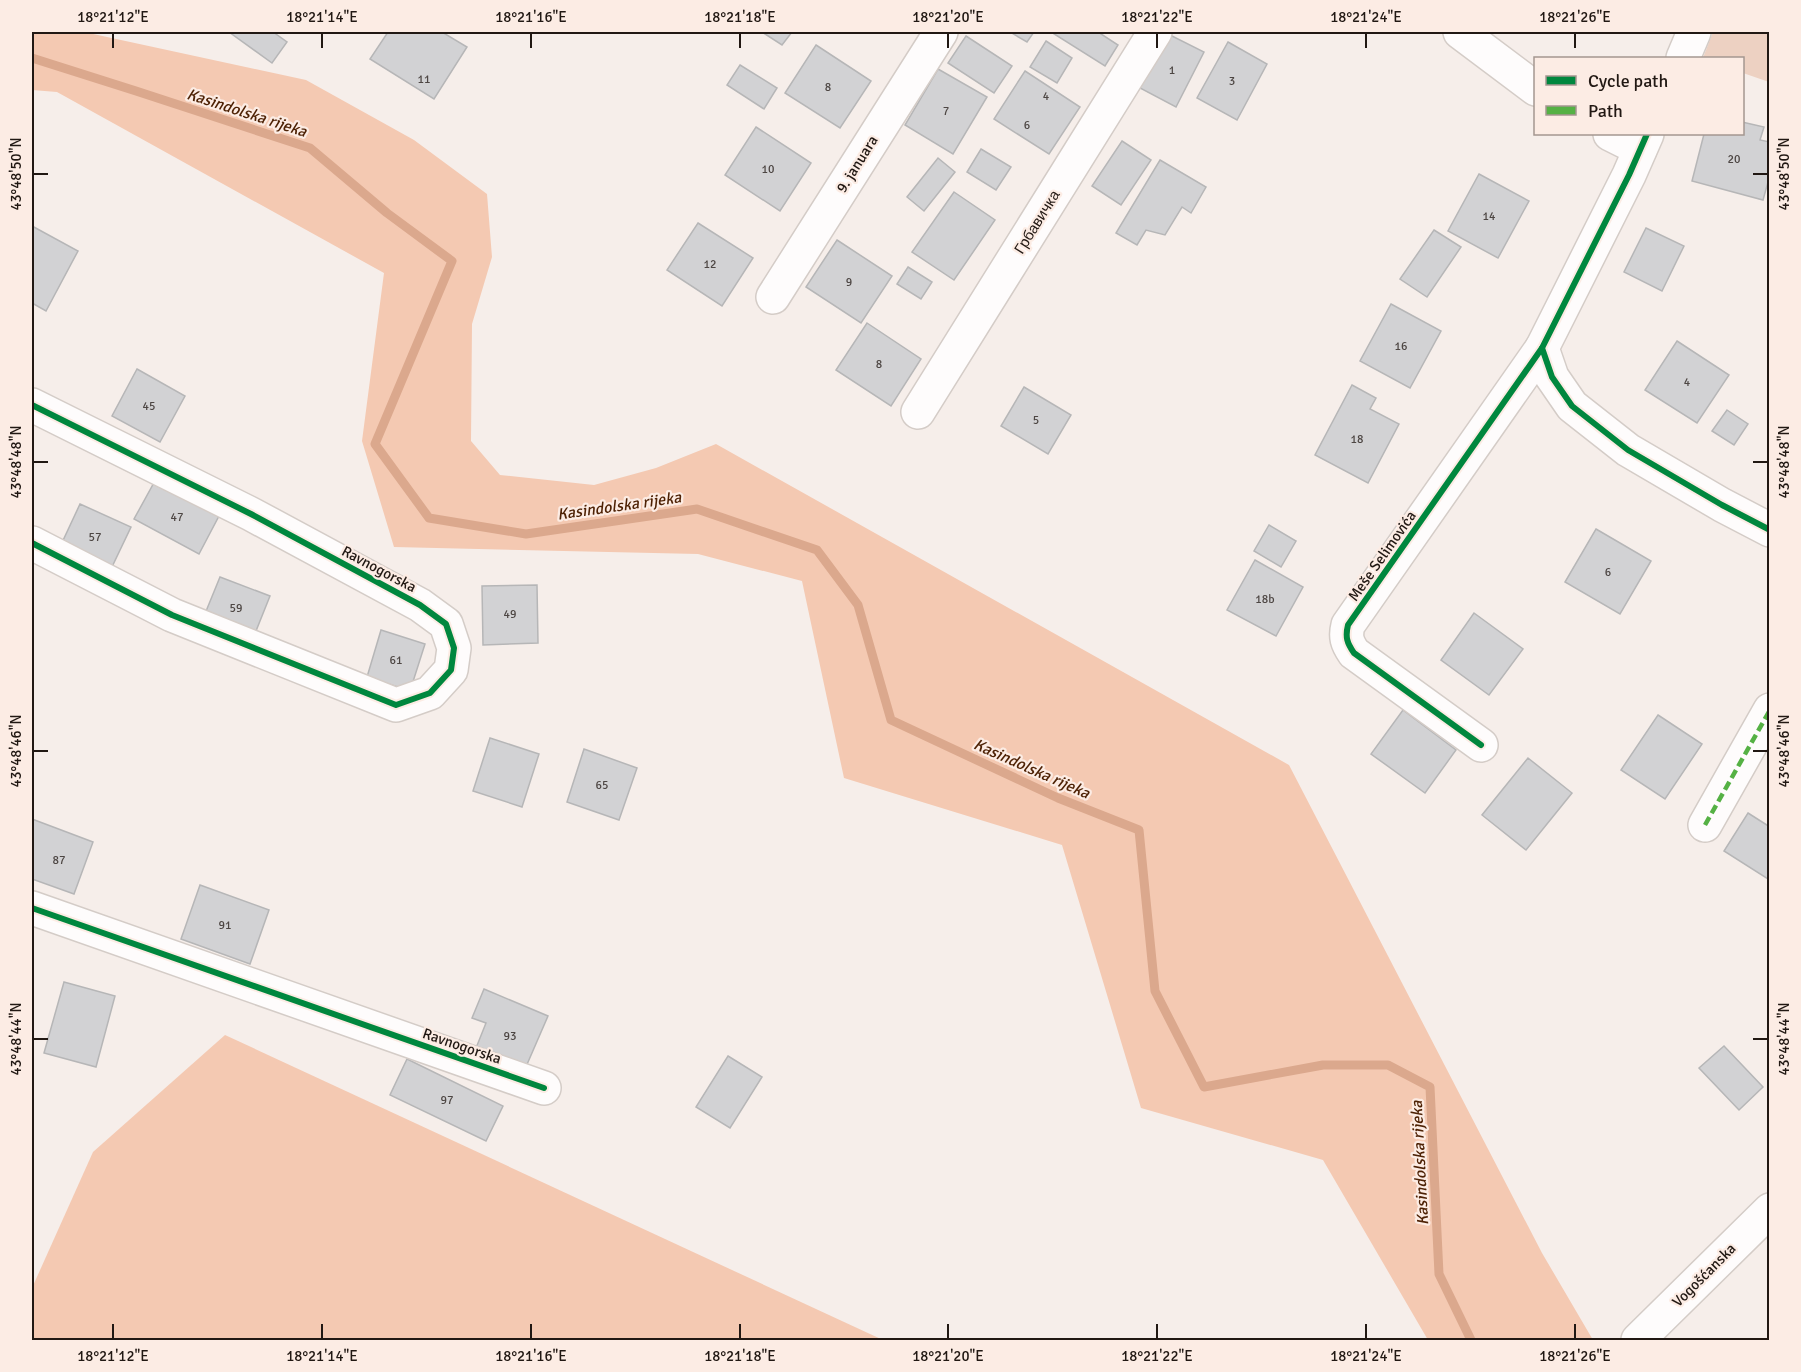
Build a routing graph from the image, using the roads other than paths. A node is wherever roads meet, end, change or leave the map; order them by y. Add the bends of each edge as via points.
1 (941, 32) edge
2 (1155, 32) edge
3 (1460, 32) edge
4 (1694, 32) edge
5 (1683, 57) edge
6 (1534, 88) edge
7 (1615, 135) edge
8 (1644, 141) edge
9 (773, 297) dead end
10 (1542, 348) junction
11 (32, 405) edge
12 (918, 412) dead end
13 (1770, 530) edge
14 (32, 543) edge
15 (1770, 710) edge
16 (1481, 745) dead end
17 (1705, 825) dead end
18 (32, 908) edge
19 (544, 1088) dead end
20 (1770, 1210) edge
21 (1638, 1341) edge

1 - 9 street, 9. januara
2 - 12 street, Грбавичка
3 - 6 street
4 - 5 street
7 - 8 street, Meše Selimovića
8 - 10 street, Meše Selimovića
10 - 13 street via 1552,377 1572,406 1628,450
10 - 16 street, Meše Selimovića via 1346,633 1354,653
11 - 14 street, Ravnogorska via 420,604 446,624 454,648 451,670 430,693 396,705 172,615
15 - 17 street
18 - 19 street, Ravnogorska
20 - 21 street, Vogošćanska

